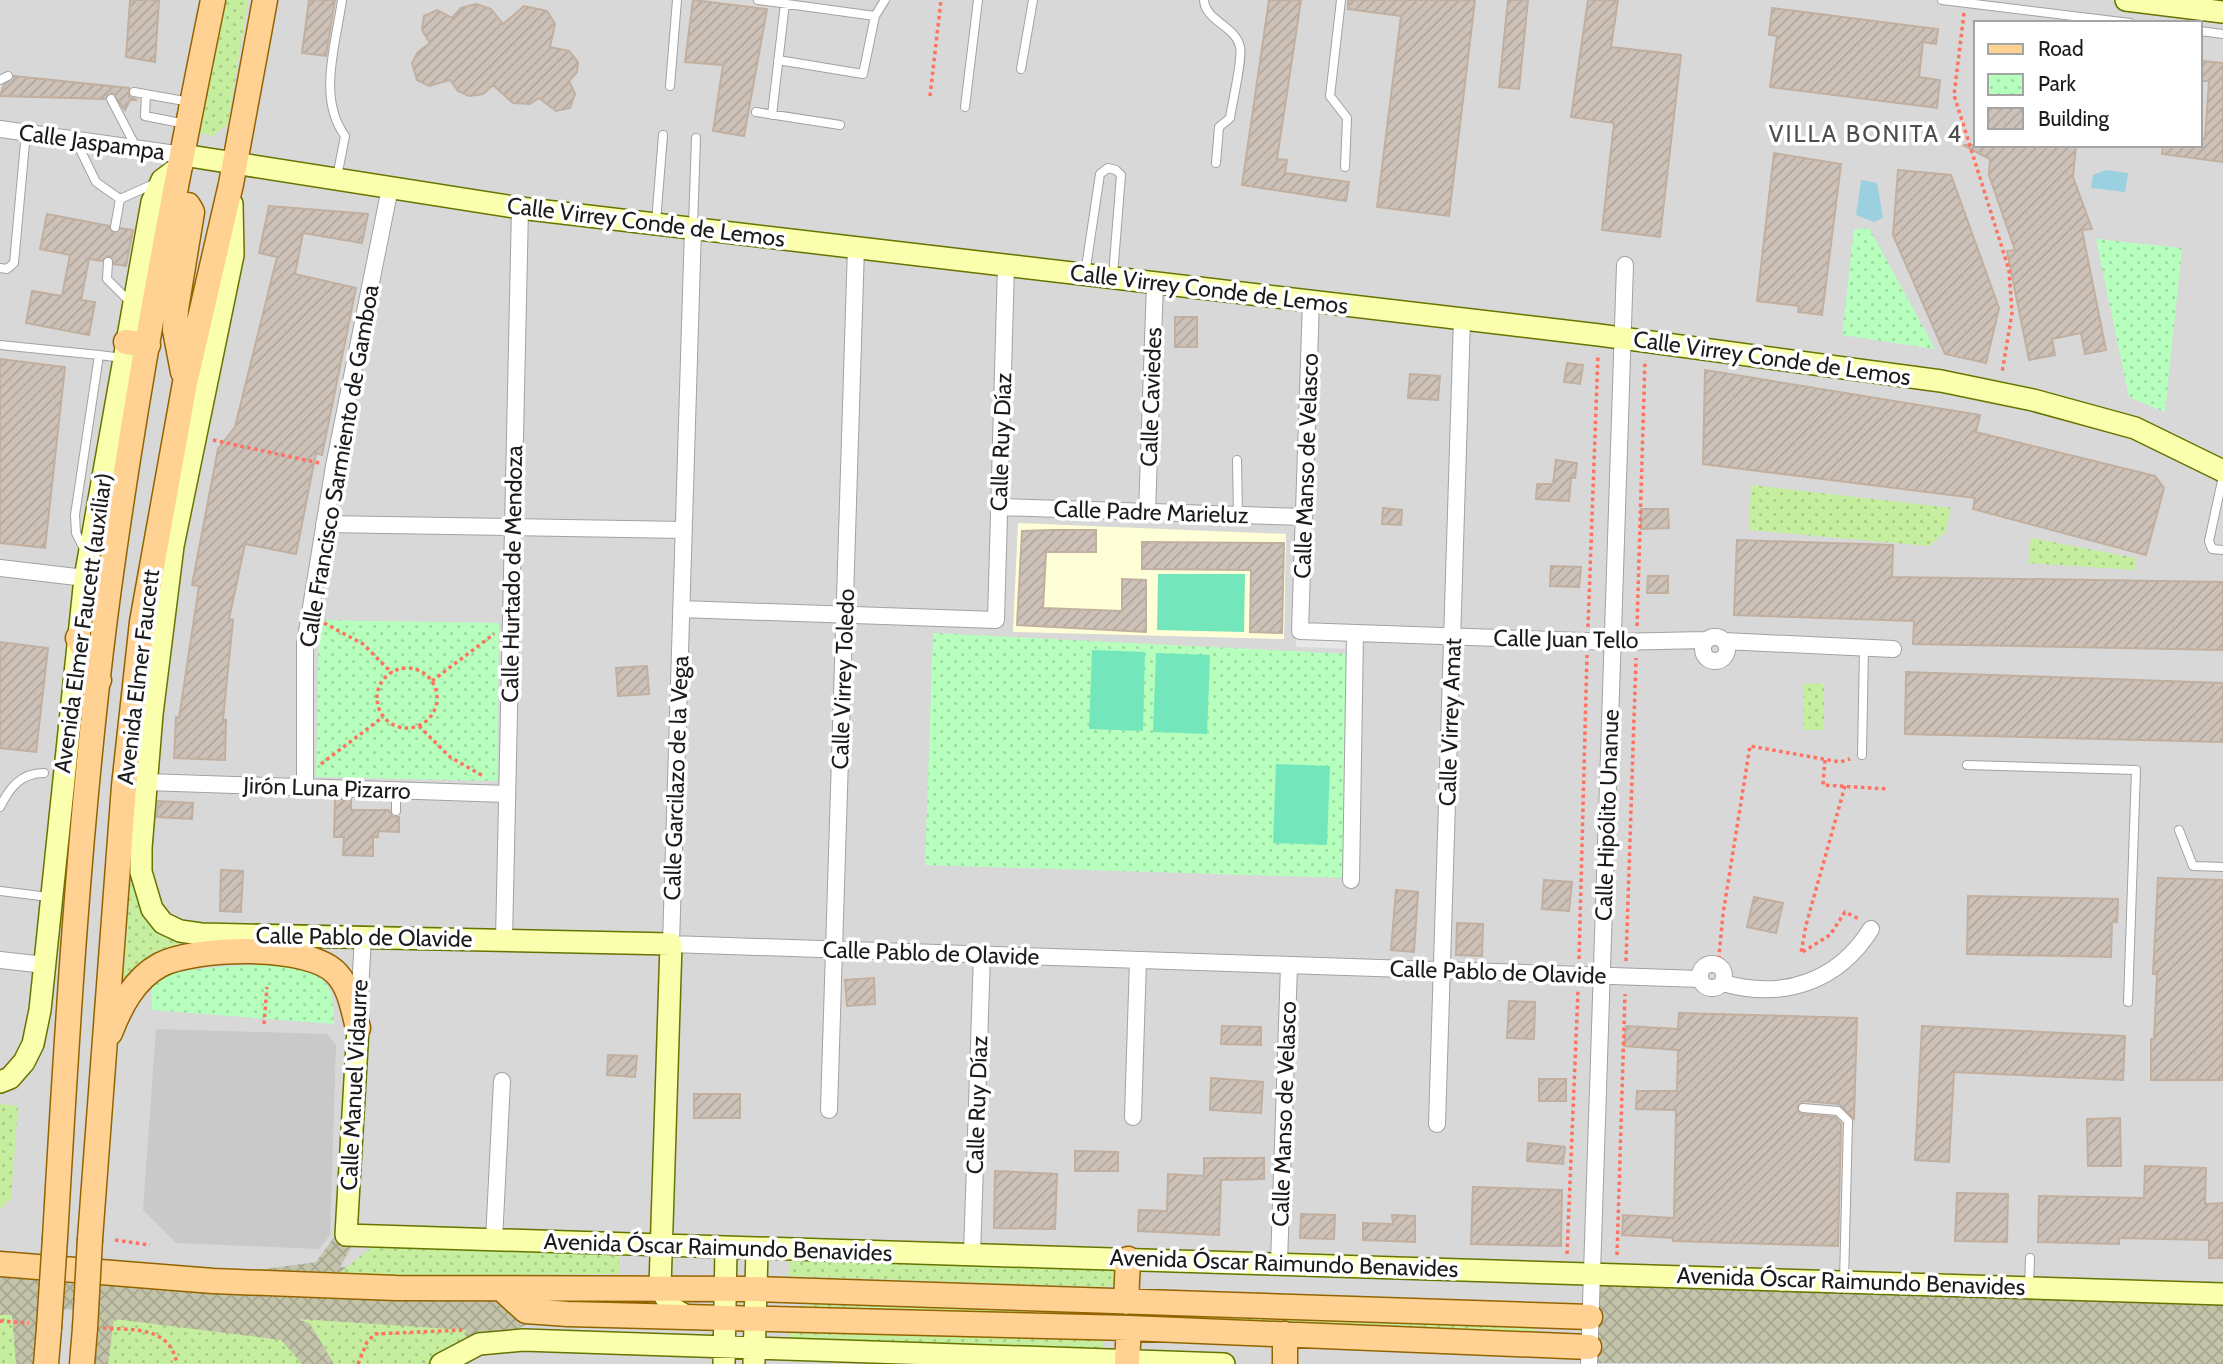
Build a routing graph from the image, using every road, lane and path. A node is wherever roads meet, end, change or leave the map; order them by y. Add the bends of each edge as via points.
1 (213, 0) edge
2 (265, 0) edge
3 (342, 0) edge
4 (677, 0) edge
5 (758, 0) edge
6 (885, 0) edge
7 (941, 0) edge
8 (978, 0) edge
9 (1033, 0) edge
10 (1204, 0) edge
11 (1341, 0) edge
12 (1942, 0) edge
13 (2126, 0) edge
14 (1965, 3) junction
15 (785, 4) junction
16 (2223, 12) edge
17 (875, 16) junction
18 (2114, 21) edge
19 (2202, 31) edge
20 (2223, 34) edge
21 (778, 60) junction
22 (1021, 69) dead end
23 (670, 86) dead end
24 (134, 92) dead end
25 (146, 94) junction
26 (930, 96) dead end
27 (111, 99) dead end
28 (965, 107) dead end
29 (190, 113) junction
30 (756, 113) dead end
31 (772, 115) junction
32 (840, 125) dead end
33 (0, 129) edge
34 (26, 132) junction
35 (663, 135) dead end
36 (696, 138) dead end
37 (75, 139) junction
38 (136, 147) junction
39 (1216, 163) dead end
40 (176, 167) junction
41 (1345, 167) dead end
42 (233, 174) junction
43 (336, 180) junction
44 (390, 188) junction
45 (120, 200) junction
46 (174, 206) junction
47 (520, 208) junction
48 (656, 223) junction
49 (115, 227) dead end
50 (693, 228) junction
51 (856, 247) junction
52 (108, 262) dead end
53 (1006, 265) junction
54 (1625, 265) dead end
55 (0, 268) edge
56 (1085, 274) junction
57 (1112, 278) junction
58 (1155, 283) junction
59 (1311, 301) junction
60 (132, 305) junction
61 (1462, 319) junction
62 (1599, 335) junction
63 (1623, 338) junction
64 (1646, 341) junction
65 (0, 345) edge
66 (132, 348) junction
67 (99, 355) junction
68 (185, 383) junction
69 (1997, 392) junction
70 (197, 437) junction
71 (131, 448) junction
72 (172, 453) junction
73 (1237, 460) dead end
74 (334, 466) junction
75 (2223, 471) edge
76 (2223, 477) edge
77 (999, 507) junction
78 (1147, 512) junction
79 (1238, 515) junction
80 (1304, 517) junction
81 (324, 524) junction
82 (513, 527) junction
83 (684, 530) junction
84 (2223, 550) edge
85 (88, 556) junction
86 (114, 566) junction
87 (0, 568) edge
88 (151, 570) junction
89 (85, 578) junction
90 (681, 609) junction
91 (845, 615) junction
92 (309, 617) junction
93 (511, 622) junction
94 (1300, 631) joint
95 (1355, 633) junction
96 (1452, 636) junction
97 (78, 638) junction
98 (1706, 640) junction
99 (1724, 640) junction
100 (1587, 641) junction
101 (1637, 641) junction
102 (1612, 642) junction
103 (1864, 648) junction
104 (1893, 649) dead end
105 (392, 673) junction
106 (99, 680) junction
107 (432, 681) junction
108 (383, 717) junction
109 (419, 726) junction
110 (1861, 755) joint
111 (1825, 760) junction
112 (1967, 765) dead end
113 (44, 773) dead end
114 (305, 781) junction
115 (146, 782) junction
116 (1845, 786) junction
117 (507, 789) junction
118 (1888, 789) dead end
119 (396, 790) junction
120 (0, 807) edge
121 (396, 811) dead end
122 (2179, 830) dead end
123 (2223, 867) edge
124 (1351, 880) dead end
125 (0, 891) edge
126 (51, 897) junction
127 (1867, 925) joint
128 (363, 936) junction
129 (504, 940) junction
130 (671, 944) junction
131 (834, 950) junction
132 (982, 955) junction
133 (0, 960) edge
134 (1138, 960) junction
135 (45, 965) junction
136 (1289, 965) junction
137 (1718, 966) junction
138 (1442, 970) junction
139 (1578, 975) junction
140 (1601, 975) junction
141 (1626, 976) junction
142 (1700, 979) junction
143 (1723, 983) junction
144 (267, 987) dead end
145 (2128, 1002) dead end
146 (264, 1024) dead end
147 (358, 1028) junction
148 (103, 1054) junction
149 (502, 1081) dead end
150 (0, 1082) edge
151 (1803, 1108) dead end
152 (829, 1110) dead end
153 (1133, 1117) dead end
154 (1437, 1124) dead end
155 (346, 1235) joint
156 (116, 1240) dead end
157 (494, 1240) junction
158 (150, 1245) dead end
159 (661, 1245) junction
160 (726, 1248) junction
161 (757, 1249) junction
162 (972, 1254) junction
163 (1567, 1254) dead end
164 (1617, 1255) dead end
165 (2030, 1258) dead end
166 (1128, 1259) junction
167 (1279, 1263) junction
168 (0, 1264) edge
169 (1591, 1272) junction
170 (1844, 1281) junction
171 (660, 1287) junction
172 (2029, 1288) junction
173 (725, 1289) junction
174 (755, 1289) junction
175 (503, 1290) junction
176 (2223, 1294) edge
177 (1126, 1302) junction
178 (686, 1316) junction
179 (724, 1317) junction
180 (755, 1317) junction
181 (1590, 1317) junction
182 (1129, 1328) junction
183 (474, 1329) dead end
184 (1285, 1334) junction
185 (764, 1355) edge
186 (1589, 1355) edge
187 (724, 1356) edge
188 (832, 1358) edge
189 (1127, 1361) junction
190 (46, 1364) edge
191 (82, 1364) edge
192 (358, 1364) edge
193 (441, 1364) edge
194 (1224, 1364) edge
195 (1284, 1364) edge

1 - 29 main road, Avenida Elmer Faucett
2 - 42 main road, Avenida Elmer Faucett
3 - 43 lane via 330,97 335,123 345,136
4 - 23 lane
5 - 15 lane
6 - 17 lane
7 - 26 path
8 - 28 lane
9 - 22 lane
10 - 39 lane via 1208,11 1233,33 1240,47 1230,118 1219,127
11 - 41 lane via 1330,96 1346,118
12 - 14 lane
13 - 16 street via 2177,10
14 - 18 lane
14 - 69 path via 1954,95 2009,270 2012,313
15 - 17 lane
15 - 21 lane
17 - 21 lane via 863,74
19 - 20 lane
21 - 31 lane
24 - 25 lane
25 - 29 lane
25 - 29 lane via 145,116
27 - 38 lane
29 - 40 main road, Avenida Elmer Faucett
30 - 31 lane
31 - 32 lane
33 - 34 street, Calle Jaspampa
34 - 37 street, Calle Jaspampa
34 - 55 lane via 14,263
35 - 48 lane
36 - 50 lane
37 - 38 street, Calle Jaspampa
37 - 45 lane via 96,182
38 - 40 street, Calle Jaspampa
40 - 42 street, Calle Virrey Conde de Lemos
40 - 45 lane
40 - 46 main road, Avenida Elmer Faucett
40 - 60 street, Avenida Elmer Faucett (auxiliar) via 152,202
42 - 43 street, Calle Virrey Conde de Lemos
42 - 68 main road, Avenida Elmer Faucett
42 - 70 street via 233,255
43 - 44 street, Calle Virrey Conde de Lemos
44 - 47 street, Calle Virrey Conde de Lemos
44 - 74 street, Calle Francisco Sarmiento de Gamboa
45 - 49 lane
46 - 66 main road, Avenida Elmer Faucett
46 - 68 main road via 188,205 192,212 175,331
47 - 48 street, Calle Virrey Conde de Lemos
47 - 82 street, Calle Hurtado de Mendoza
48 - 50 street, Calle Virrey Conde de Lemos
50 - 51 street, Calle Virrey Conde de Lemos
50 - 83 street, Calle Garcilazo de la Vega
51 - 53 street, Calle Virrey Conde de Lemos
51 - 91 street, Calle Virrey Toledo
52 - 60 lane via 107,279
53 - 56 street, Calle Virrey Conde de Lemos
53 - 77 street, Calle Ruy Díaz
54 - 63 street, Calle Hipólito Unanue
56 - 57 street, Calle Virrey Conde de Lemos
56 - 57 lane via 1100,174 1116,170 1121,175
57 - 58 street, Calle Virrey Conde de Lemos
58 - 59 street, Calle Virrey Conde de Lemos
58 - 78 street, Calle Caviedes
59 - 61 street, Calle Virrey Conde de Lemos
59 - 80 street, Calle Manso de Velasco
60 - 66 street, Avenida Elmer Faucett (auxiliar)
61 - 62 street, Calle Virrey Conde de Lemos
61 - 96 street, Calle Virrey Amat
62 - 63 street, Calle Virrey Conde de Lemos
62 - 100 path
63 - 64 street, Calle Virrey Conde de Lemos
63 - 102 street, Calle Hipólito Unanue
64 - 69 street, Calle Virrey Conde de Lemos
64 - 101 path
65 - 67 lane
66 - 67 lane
66 - 71 main road, Avenida Elmer Faucett
66 - 85 street, Avenida Elmer Faucett (auxiliar)
67 - 85 lane via 75,515 76,533
68 - 72 main road, Avenida Elmer Faucett
69 - 75 street, Calle Virrey Conde de Lemos via 2135,428
70 - 74 path
70 - 115 street via 173,547
71 - 72 main road via 151,466
71 - 86 main road, Avenida Elmer Faucett
72 - 88 main road, Avenida Elmer Faucett
73 - 79 lane
74 - 81 street, Calle Francisco Sarmiento de Gamboa
76 - 84 lane via 2210,541 2212,549
77 - 78 street, Calle Padre Marieluz
77 - 91 street, Calle Ruy Díaz via 996,620
78 - 79 street, Calle Padre Marieluz
79 - 80 street, Calle Padre Marieluz
80 - 94 street, Calle Manso de Velasco
81 - 82 street
81 - 92 street, Calle Francisco Sarmiento de Gamboa
82 - 83 street
82 - 93 street, Calle Hurtado de Mendoza
83 - 90 street, Calle Garcilazo de la Vega
85 - 89 street, Avenida Elmer Faucett (auxiliar)
86 - 88 main road via 120,583 128,587 138,585
86 - 106 main road, Avenida Elmer Faucett
87 - 89 street
88 - 148 main road, Avenida Elmer Faucett via 135,674
89 - 97 street, Avenida Elmer Faucett (auxiliar)
90 - 91 street
90 - 130 street, Calle Garcilazo de la Vega
91 - 131 street, Calle Virrey Toledo
92 - 105 path via 363,644
92 - 114 street, Calle Francisco Sarmiento de Gamboa
93 - 107 path
93 - 117 street, Calle Hurtado de Mendoza
94 - 95 street, Calle Juan Tello
95 - 96 street, Calle Juan Tello
95 - 124 street
96 - 100 street, Calle Juan Tello
96 - 138 street, Calle Virrey Amat
97 - 106 main road
97 - 126 street, Avenida Elmer Faucett (auxiliar)
98 - 99 street, Calle Juan Tello
98 - 99 street via 1704,655 1714,661 1725,656
98 - 101 street, Calle Juan Tello
99 - 103 street, Calle Juan Tello
100 - 102 street, Calle Juan Tello
100 - 139 path
101 - 102 street, Calle Juan Tello
101 - 141 path
102 - 140 street, Calle Hipólito Unanue
103 - 104 street, Calle Juan Tello
103 - 110 lane
105 - 107 path via 406,668
105 - 108 path via 378,690
106 - 190 main road, Avenida Elmer Faucett, bridge via 67,1032
107 - 109 path via 436,706
108 - 109 path via 400,727
108 - 114 path
109 - 117 path via 466,768
110 - 111 path via 1840,762
111 - 116 path via 1823,785
111 - 137 path via 1750,746
112 - 145 lane via 2136,771
113 - 120 lane via 31,773 15,782
114 - 115 street, Jirón Luna Pizarro
114 - 119 street, Jirón Luna Pizarro
115 - 128 street, Calle Pablo de Olavide via 141,872 152,909 163,923 201,934
116 - 118 path
116 - 127 path via 1801,953 1830,935 1845,912
117 - 119 street, Jirón Luna Pizarro
117 - 129 street, Calle Hurtado de Mendoza
119 - 121 lane
122 - 123 lane via 2193,866
125 - 126 lane
126 - 135 street, Avenida Elmer Faucett (auxiliar)
127 - 143 street, Calle Pablo de Olavide via 1850,958 1820,977 1764,989
128 - 129 street, Calle Pablo de Olavide
128 - 147 street, Calle Manuel Vidaurre
129 - 130 street, Calle Pablo de Olavide
130 - 131 street, Calle Pablo de Olavide
130 - 159 street, Calle Garcilazo de la Vega
131 - 132 street, Calle Pablo de Olavide
131 - 152 street, Calle Virrey Toledo
132 - 134 street, Calle Pablo de Olavide
132 - 162 street, Calle Ruy Díaz
133 - 135 street
134 - 136 street, Calle Pablo de Olavide
134 - 153 street
135 - 150 street, Avenida Elmer Faucett (auxiliar) via 33,1044 17,1070
136 - 138 street, Calle Pablo de Olavide
136 - 167 street, Calle Manso de Velasco
137 - 142 street via 1704,967
137 - 143 street via 1725,974
138 - 139 street, Calle Pablo de Olavide
138 - 154 street, Calle Virrey Amat
139 - 140 street, Calle Pablo de Olavide
139 - 163 path
140 - 141 street, Calle Pablo de Olavide
140 - 169 street, Calle Hipólito Unanue
141 - 142 street, Calle Pablo de Olavide
141 - 164 path
142 - 143 street, Calle Pablo de Olavide via 1710,988
144 - 146 path
147 - 148 main road via 346,987 335,972 319,962 298,956 203,953 160,965 143,977 123,1006
147 - 155 street, Calle Manuel Vidaurre
148 - 191 main road, Avenida Elmer Faucett, bridge
149 - 157 street
151 - 170 lane via 1838,1111 1848,1121
155 - 157 street, Avenida Óscar Raimundo Benavides
156 - 158 path
157 - 159 street, Avenida Óscar Raimundo Benavides
159 - 160 street, Avenida Óscar Raimundo Benavides
159 - 171 street, Calle Garcilazo de la Vega
160 - 161 street, Avenida Óscar Raimundo Benavides
160 - 173 street
161 - 162 street, Avenida Óscar Raimundo Benavides
161 - 174 street
162 - 166 street, Avenida Óscar Raimundo Benavides
165 - 172 lane
166 - 167 street, Avenida Óscar Raimundo Benavides
166 - 177 main road
167 - 169 street, Avenida Óscar Raimundo Benavides
168 - 175 main road, Avenida Óscar Raimundo Benavides via 213,1281
169 - 170 street, Avenida Óscar Raimundo Benavides
169 - 181 street, Calle Hipólito Unanue
170 - 172 street, Avenida Óscar Raimundo Benavides
171 - 173 main road, Avenida Óscar Raimundo Benavides
171 - 175 main road, Avenida Óscar Raimundo Benavides
171 - 178 street via 671,1307
172 - 176 street, Avenida Óscar Raimundo Benavides
173 - 174 main road, Avenida Óscar Raimundo Benavides
173 - 179 street
174 - 177 main road, Avenida Óscar Raimundo Benavides
174 - 180 street
175 - 178 main road via 526,1311
177 - 181 main road, Avenida Óscar Raimundo Benavides
178 - 179 main road
179 - 180 main road
179 - 187 street
180 - 182 main road
180 - 185 street
181 - 186 street, Calle Hipólito Unanue
182 - 184 main road
182 - 189 main road
183 - 192 path via 375,1334
184 - 186 main road
184 - 195 main road
185 - 187 street
185 - 188 street
187 - 193 street via 498,1340 479,1343
188 - 189 street
189 - 194 street

